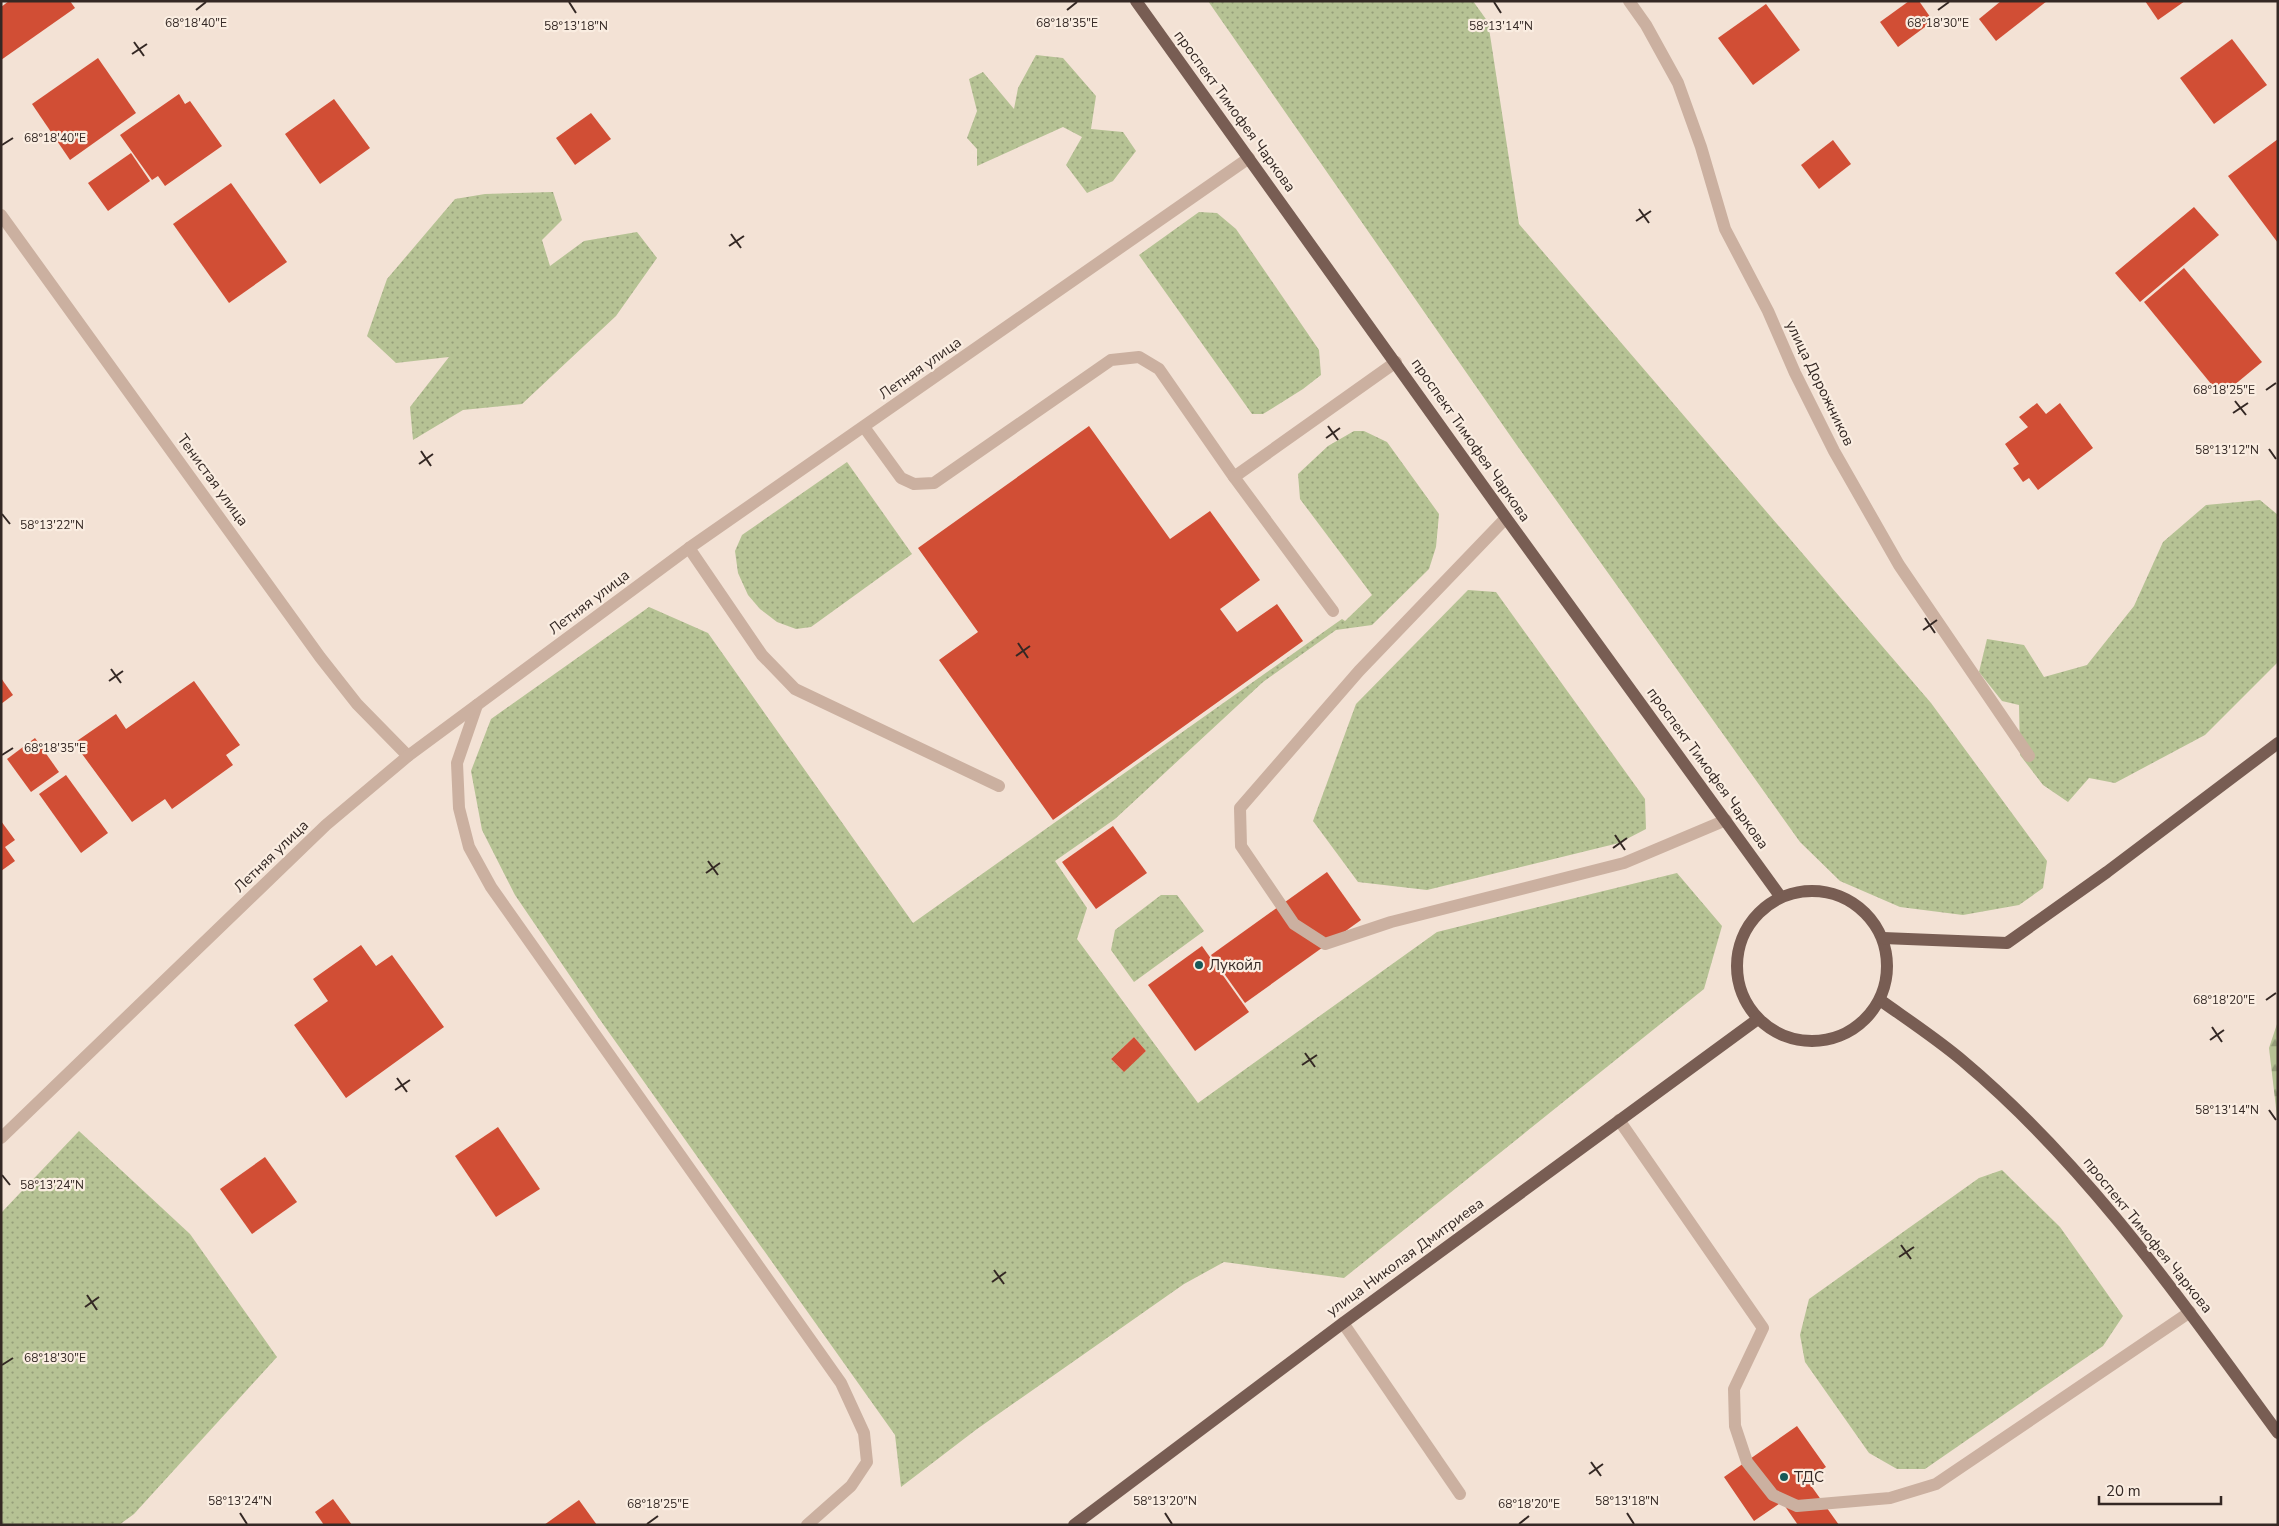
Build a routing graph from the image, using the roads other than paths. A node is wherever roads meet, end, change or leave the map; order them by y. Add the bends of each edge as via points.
1 (1136, 1) edge
2 (1629, 1) edge
3 (1249, 158) junction
4 (1, 215) edge
5 (1396, 362) junction
6 (864, 427) junction
7 (1234, 477) junction
8 (1506, 518) junction
9 (689, 548) junction
10 (1333, 611) dead end
11 (477, 705) junction
12 (2278, 743) edge
13 (408, 756) junction
14 (2028, 756) dead end
15 (999, 786) dead end
16 (1726, 820) junction
17 (1780, 896) junction
18 (1883, 938) junction
19 (1880, 1000) junction
20 (1758, 1019) junction
21 (1619, 1120) junction
22 (1, 1138) edge
23 (2190, 1312) junction
24 (1344, 1323) junction
25 (2278, 1433) edge
26 (1460, 1494) dead end
27 (810, 1522) edge
28 (1074, 1525) edge

1 - 3 main road, проспект Тимофея Чаркова
2 - 14 street, улица Дорожников via 1678,83 1725,229 1834,451 1899,565
3 - 5 main road, проспект Тимофея Чаркова
3 - 6 street, Летняя улица
4 - 13 street, Тенистая улица via 320,657 357,704
5 - 7 street
5 - 8 main road, проспект Тимофея Чаркова
6 - 7 street via 901,478 914,484 934,483 1111,360 1139,357 1159,369
6 - 9 street, Летняя улица
7 - 10 street
8 - 16 main road, проспект Тимофея Чаркова
8 - 16 street via 1359,671 1240,808 1242,846 1294,924 1325,944 1391,922 1624,863
9 - 11 street, Летняя улица
9 - 15 street via 762,655 795,690
11 - 13 street, Летняя улица
11 - 27 street via 458,764 459,808 469,847 491,887 841,1383 864,1434 867,1462 851,1486
12 - 18 main road via 2007,943
13 - 22 street, Летняя улица via 326,825
16 - 17 main road, проспект Тимофея Чаркова
17 - 18 main road via 1808,889 1839,894 1866,911
17 - 20 main road via 1752,918 1737,952 1739,988
18 - 19 main road via 1888,969
19 - 20 main road via 1866,1020 1847,1034 1824,1042 1800,1041 1777,1034
19 - 23 main road, проспект Тимофея Чаркова via 1963,1061 2066,1160 2115,1215
20 - 21 main road, улица Николая Дмитриева
21 - 23 street via 1763,1328 1734,1389 1735,1426 1747,1462 1773,1495 1797,1506 1890,1498 1936,1484
21 - 24 main road, улица Николая Дмитриева
23 - 25 main road, проспект Тимофея Чаркова
24 - 26 street
24 - 28 main road, улица Николая Дмитриева

